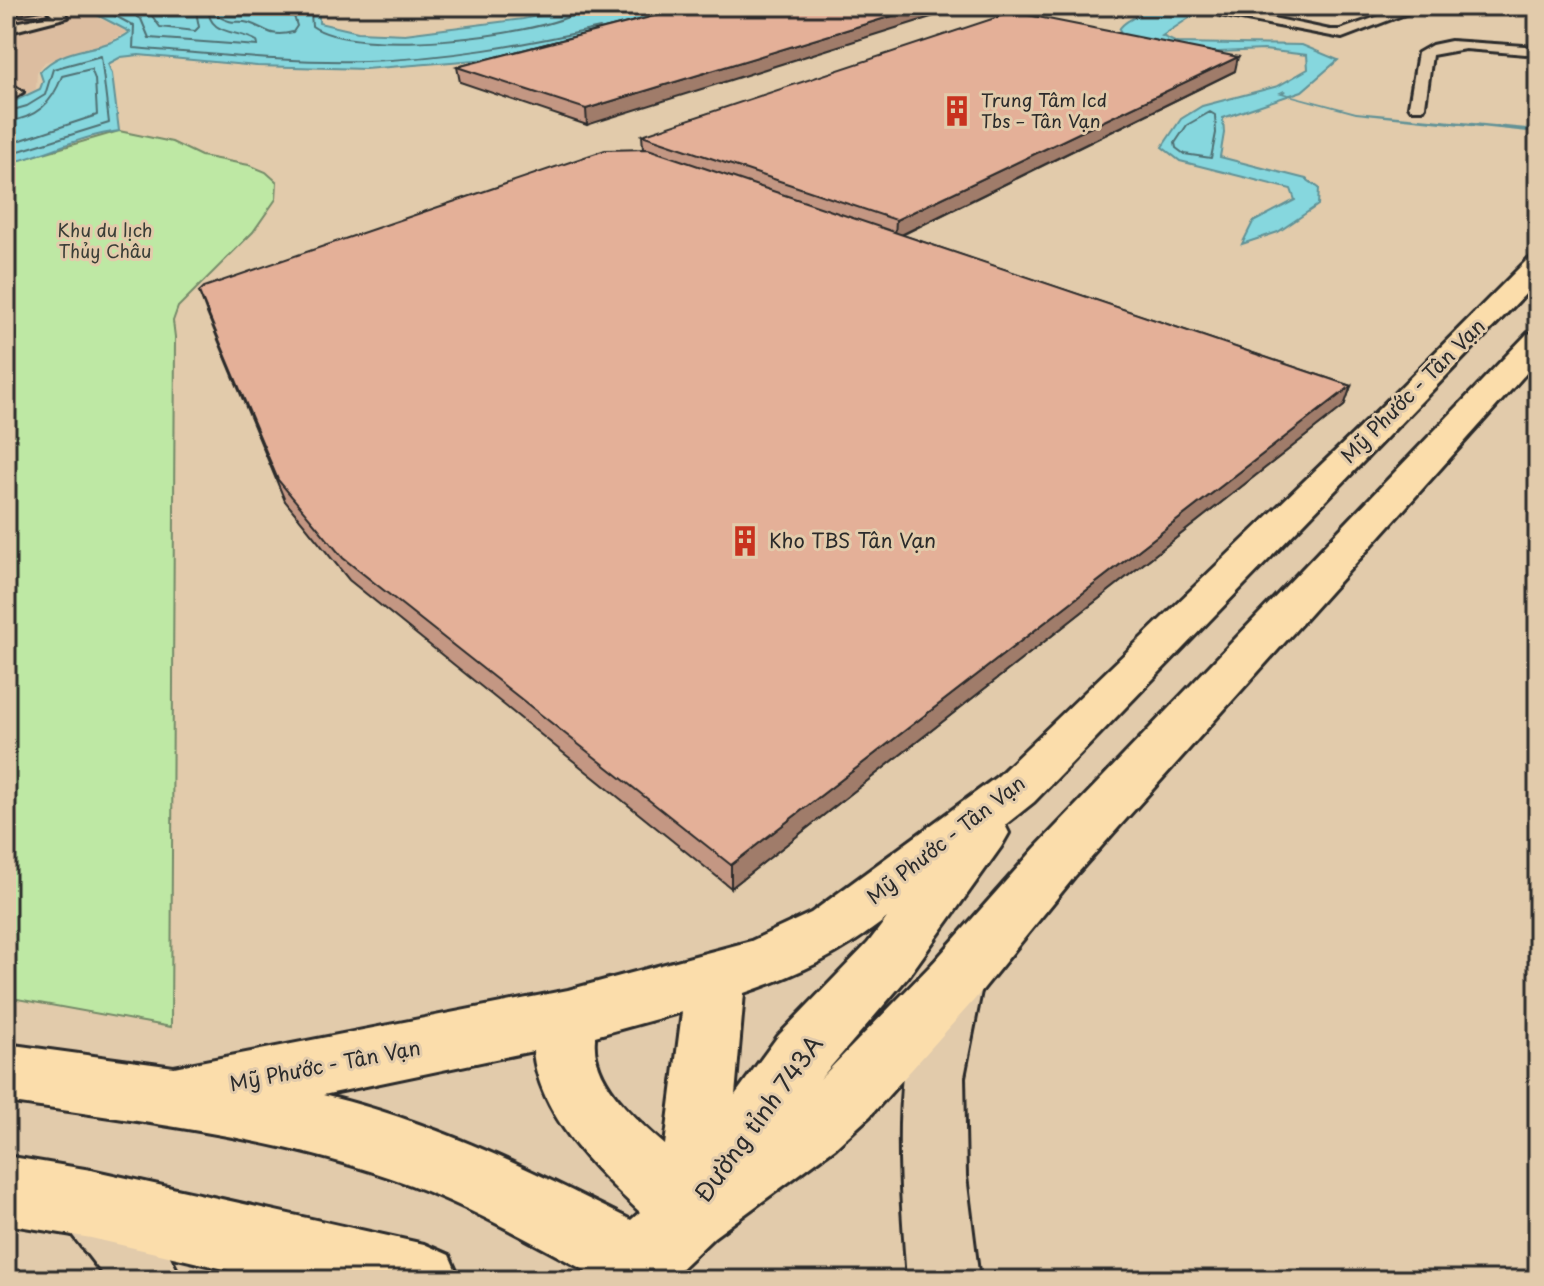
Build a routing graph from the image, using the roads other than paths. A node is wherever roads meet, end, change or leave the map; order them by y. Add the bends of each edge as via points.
1 (50, 6) edge
2 (1221, 6) edge
3 (1270, 6) edge
4 (1419, 6) edge
5 (1241, 16) junction
6 (6, 29) edge
7 (1538, 51) edge
8 (6, 86) edge
9 (6, 98) edge
10 (1417, 106) dead end
11 (1538, 265) edge
12 (1538, 341) edge
13 (1016, 789) junction
14 (716, 977) junction
15 (954, 981) junction
16 (568, 1017) junction
17 (6, 1073) edge
18 (174, 1097) junction
19 (6, 1190) edge
20 (91, 1204) junction
21 (690, 1213) junction
22 (638, 1274) edge
23 (146, 1280) edge
24 (424, 1280) edge
25 (943, 1280) edge

1 - 6 street via 61,17
2 - 5 street
3 - 5 street
4 - 5 street via 1342,34
7 - 10 street via 1452,45 1431,49 1425,53
8 - 9 street via 15,92
11 - 13 main road, Mỹ Phước - Tân Vạn
12 - 15 main road, Mỹ Phước - Tân Vạn via 1055,862
13 - 14 main road, Mỹ Phước - Tân Vạn via 831,930
13 - 21 main road, Đường tỉnh 743A via 888,960 800,1056
14 - 16 main road, Mỹ Phước - Tân Vạn
14 - 21 main road
15 - 21 main road, Mỹ Phước - Tân Vạn via 848,1095
15 - 25 street via 933,1077 933,1176
16 - 18 main road, Mỹ Phước - Tân Vạn
16 - 21 main road via 563,1057 577,1093 596,1121
17 - 18 main road, Mỹ Phước - Tân Vạn
18 - 22 main road, Mỹ Phước - Tân Vạn via 301,1120 380,1142 460,1174
19 - 20 main road
20 - 23 street via 128,1248
20 - 24 main road
21 - 22 main road, Mỹ Phước - Tân Vạn

